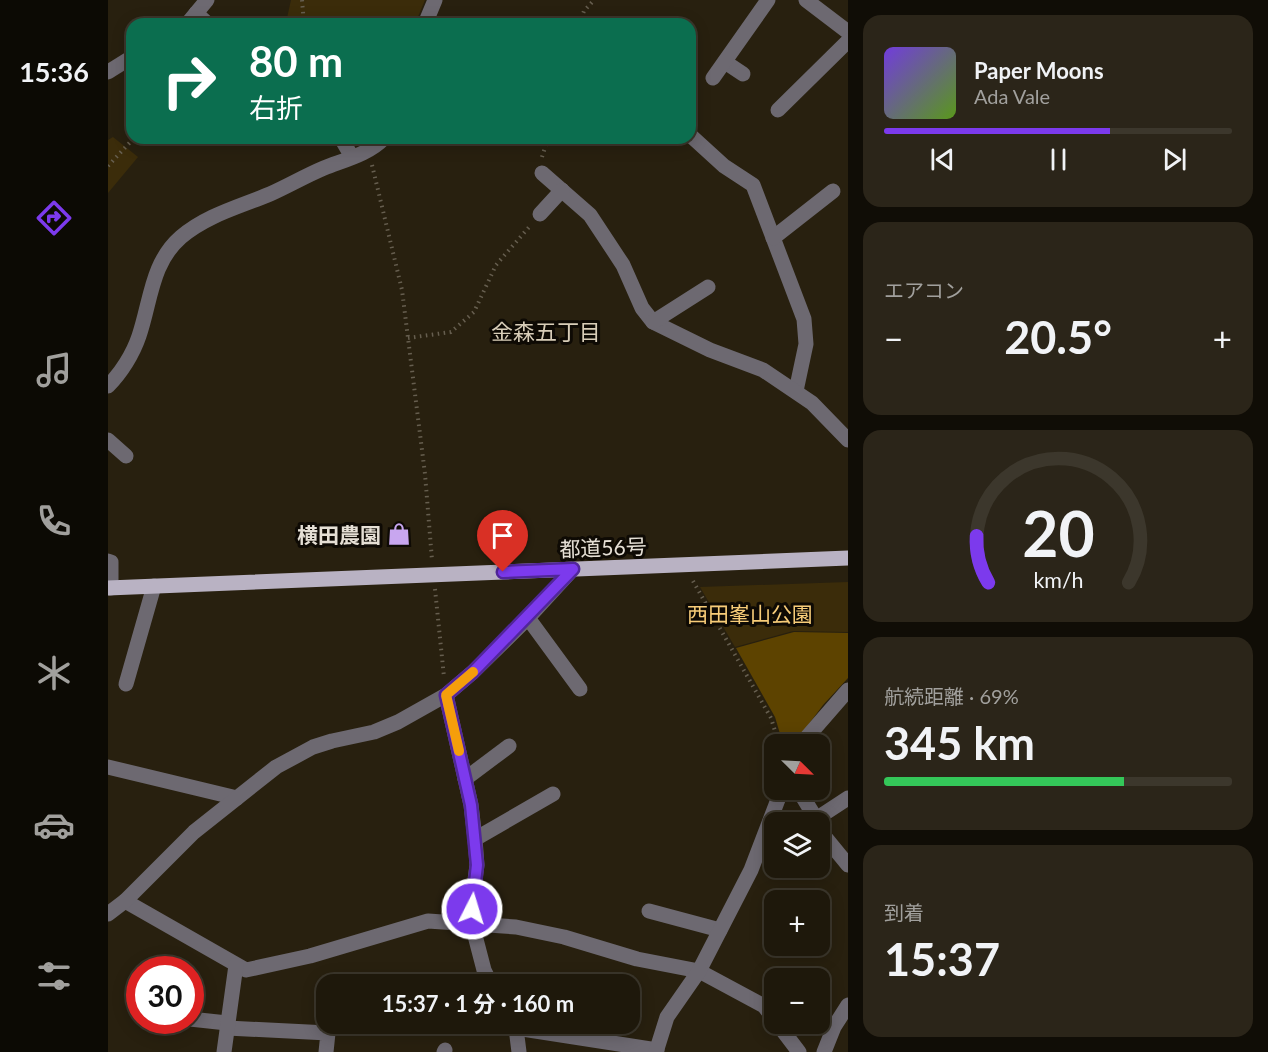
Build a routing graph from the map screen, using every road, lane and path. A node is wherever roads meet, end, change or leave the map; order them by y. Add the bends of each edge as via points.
1 (207, 0) edge
2 (302, 0) edge
3 (435, 0) edge
4 (594, 0) edge
5 (768, 0) edge
6 (806, 0) edge
7 (192, 18) edge
8 (304, 18) edge
9 (428, 18) edge
10 (581, 18) edge
11 (848, 32) edge
12 (848, 41) edge
13 (126, 61) edge
14 (725, 62) junction
15 (108, 72) edge
16 (743, 74) dead end
17 (713, 78) dead end
18 (778, 110) dead end
19 (696, 140) edge
20 (128, 144) edge
21 (344, 144) edge
22 (378, 144) edge
23 (368, 150) junction
24 (352, 157) junction
25 (108, 166) edge
26 (542, 173) dead end
27 (562, 190) junction
28 (833, 191) dead end
29 (540, 214) joint
30 (773, 238) junction
31 (708, 287) dead end
32 (653, 322) junction
33 (408, 338) junction
34 (108, 386) edge
35 (796, 391) junction
36 (108, 440) edge
37 (848, 440) edge
38 (126, 456) dead end
39 (848, 558) edge
40 (108, 561) edge
41 (683, 565) junction
42 (573, 569) junction
43 (434, 575) junction
44 (154, 586) junction
45 (110, 588) edge
46 (528, 618) junction
47 (126, 684) dead end
48 (580, 689) dead end
49 (848, 690) edge
50 (446, 695) junction
51 (776, 734) edge
52 (810, 734) edge
53 (509, 746) dead end
54 (108, 767) edge
55 (465, 779) junction
56 (553, 794) dead end
57 (237, 798) junction
58 (848, 798) edge
59 (778, 800) edge
60 (830, 812) edge
61 (475, 839) junction
62 (830, 843) edge
63 (848, 865) edge
64 (125, 901) junction
65 (649, 911) dead end
66 (108, 914) edge
67 (472, 924) junction
68 (720, 930) junction
69 (237, 965) junction
70 (699, 971) junction
71 (486, 974) edge
72 (764, 1005) edge
73 (848, 1005) edge
74 (204, 1021) edge
75 (227, 1025) junction
76 (516, 1034) edge
77 (564, 1034) edge
78 (785, 1034) edge
79 (657, 1051) edge
80 (224, 1052) edge
81 (326, 1052) edge
82 (519, 1052) edge
83 (799, 1052) edge
84 (824, 1052) edge

1 - 7 street
2 - 8 path
3 - 9 street
4 - 10 path
5 - 14 street
6 - 11 street
12 - 18 street
13 - 15 street
14 - 16 street
14 - 17 street
19 - 30 street via 753,185
20 - 25 path
21 - 24 street
22 - 23 street
23 - 24 street
23 - 33 path via 402,290
24 - 34 street via 202,222 170,247 153,279 139,337
26 - 27 street
27 - 29 street
27 - 32 street via 590,215 624,265 642,308
28 - 30 street
29 - 33 path via 496,265 474,312 451,332
30 - 35 street via 804,319 806,344
31 - 32 street
32 - 35 street via 763,370
33 - 43 path
35 - 37 street
36 - 38 street
39 - 41 main road, 都道56号
40 - 45 street
41 - 42 main road, 都道56号
41 - 51 path via 771,718
42 - 43 main road, 都道56号
42 - 46 street
43 - 44 main road, 都道56号
43 - 50 path
44 - 45 main road, 都道56号
44 - 47 street
46 - 48 street
46 - 50 street
49 - 52 street
50 - 55 street
50 - 57 street via 374,732 332,741 295,756
53 - 55 street
54 - 57 street
55 - 61 street
56 - 61 street
57 - 64 street via 194,832
58 - 60 street
59 - 68 street via 751,870
61 - 67 street
62 - 63 street
64 - 66 street
64 - 69 street
65 - 68 street
67 - 69 street via 428,921 310,956 246,970
67 - 70 street via 516,927
67 - 71 street
68 - 70 street
69 - 75 street
70 - 72 street
70 - 79 street via 668,1017
73 - 84 street
74 - 75 street
75 - 80 street
75 - 81 street via 328,1033
76 - 82 street
77 - 79 street
78 - 83 street

